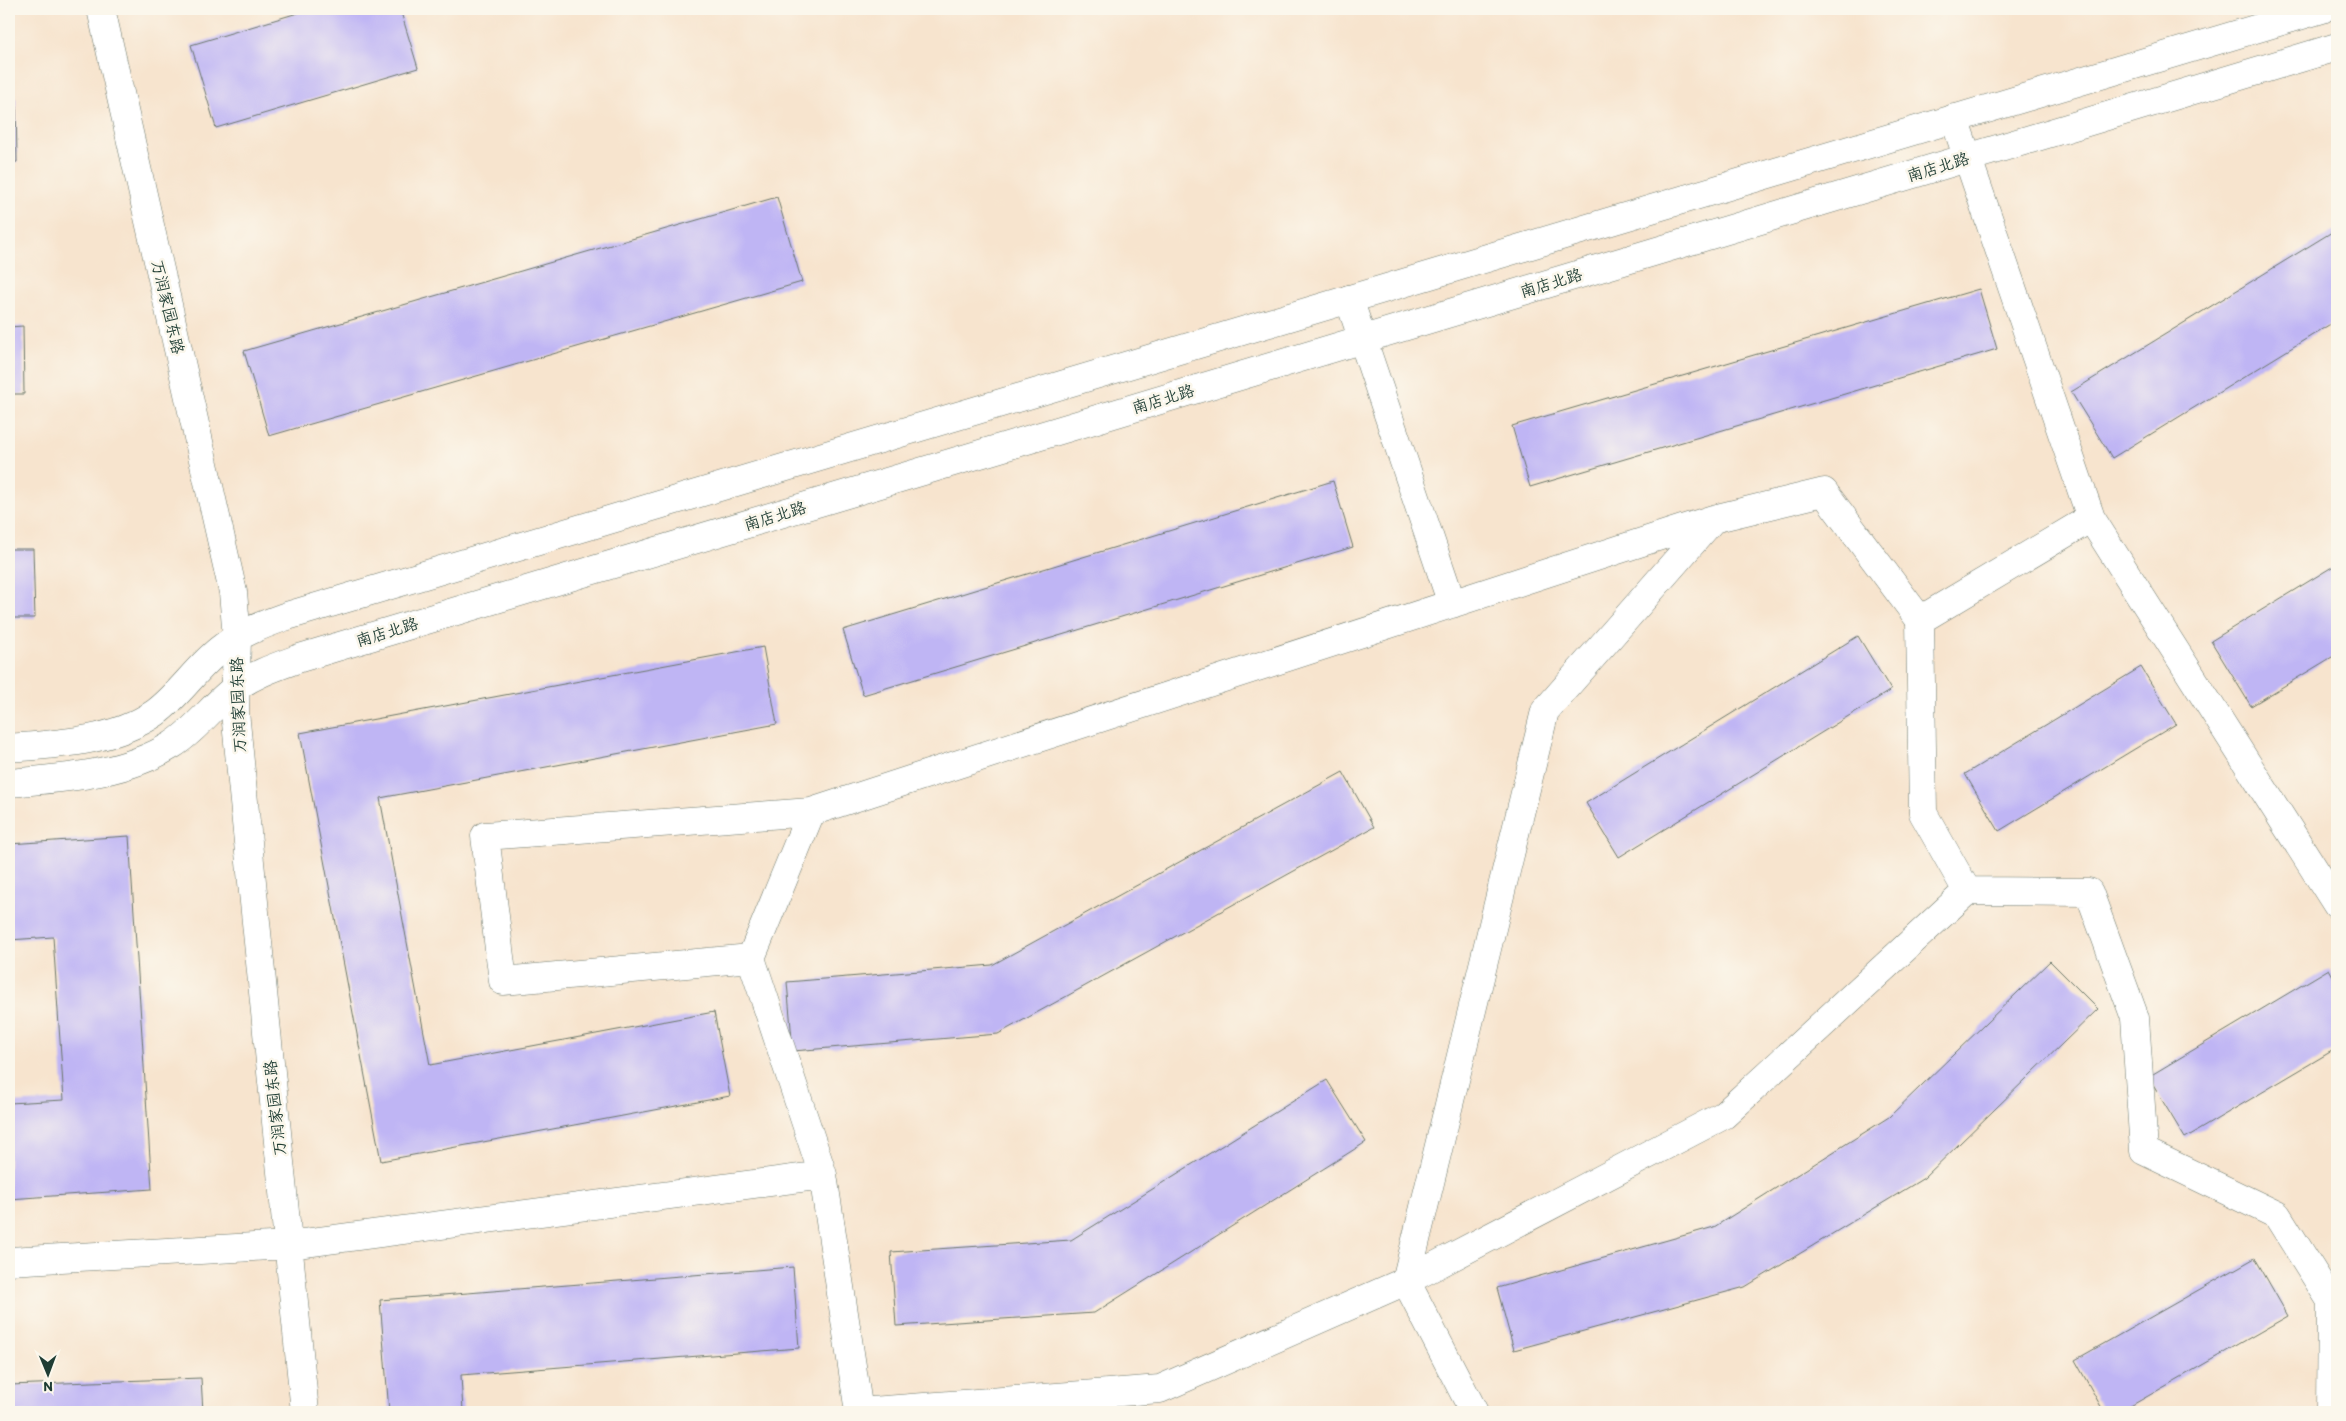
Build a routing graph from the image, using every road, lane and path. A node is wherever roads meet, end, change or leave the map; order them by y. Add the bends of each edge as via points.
1 (101, 9) edge
2 (2322, 9) edge
3 (2337, 47) edge
4 (1954, 118) junction
5 (1968, 158) junction
6 (1349, 299) junction
7 (1362, 339) junction
8 (2091, 518) junction
9 (1713, 520) junction
10 (1452, 604) junction
11 (1920, 620) junction
12 (236, 638) junction
13 (235, 689) junction
14 (9, 748) edge
15 (9, 783) edge
16 (811, 812) junction
17 (1967, 891) junction
18 (2337, 905) edge
19 (751, 958) junction
20 (823, 1175) junction
21 (289, 1245) junction
22 (9, 1261) edge
23 (1406, 1281) junction
24 (305, 1412) edge
25 (859, 1412) edge
26 (1474, 1412) edge
27 (2330, 1412) edge

1 - 12 street, 万润家园东路 via 233,592
2 - 4 street
3 - 5 street, 南店北路
4 - 5 street
4 - 6 street
5 - 7 street, 南店北路
5 - 8 street
6 - 7 street
6 - 12 street via 287,616
7 - 10 street
7 - 13 street, 南店北路 via 300,658 255,676
8 - 11 street
8 - 18 street
9 - 10 street
9 - 11 street via 1824,492
9 - 23 street via 1545,711
10 - 16 street
11 - 17 street via 1923,813
12 - 13 street, 万润家园东路
12 - 14 street via 222,647 155,713 121,731 100,737
13 - 15 street, 南店北路 via 183,736 145,758 98,772
13 - 21 street, 万润家园东路
16 - 19 street
16 - 19 street via 485,836 503,981
17 - 23 street via 1724,1115
17 - 27 street via 2089,892 2134,1018 2144,1151 2277,1215 2332,1301
19 - 20 street
20 - 21 street
20 - 25 street
21 - 22 street
21 - 24 street, 万润家园东路
23 - 25 street via 1160,1389
23 - 26 street

